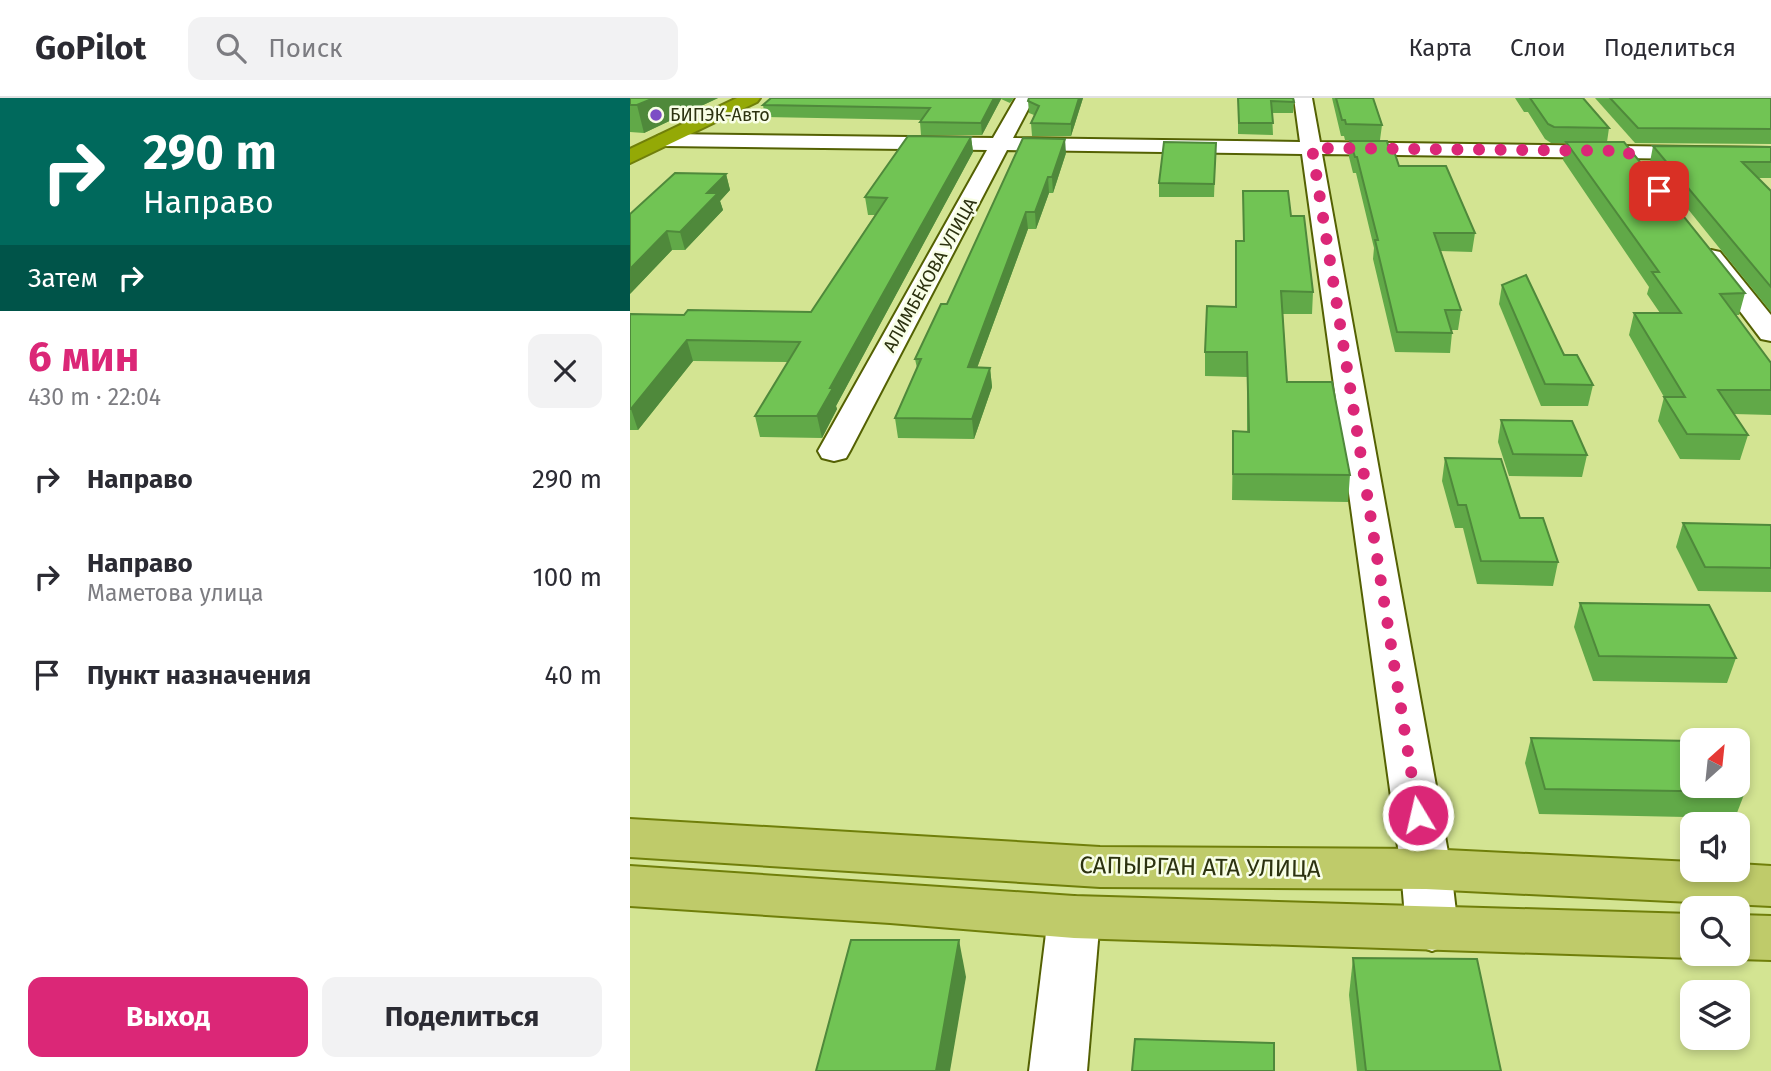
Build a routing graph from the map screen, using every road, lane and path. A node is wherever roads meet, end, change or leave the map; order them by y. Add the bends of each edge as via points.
1 (751, 98) edge
2 (1025, 98) edge
3 (1303, 98) edge
4 (1608, 130) edge
5 (665, 140) junction
6 (1002, 143) junction
7 (1312, 148) junction
8 (1627, 151) junction
9 (1771, 153) edge
10 (630, 157) edge
11 (1644, 172) edge
12 (1695, 236) edge
13 (1771, 333) edge
14 (834, 451) dead end
15 (630, 838) edge
16 (1426, 869) junction
17 (630, 886) edge
18 (1771, 886) edge
19 (1074, 917) junction
20 (1432, 929) junction
21 (1680, 936) edge
22 (1750, 937) edge
23 (1771, 938) edge
24 (1058, 1071) edge

1 - 5 highway
2 - 6 street, АЛИМБЕКОВА УЛИЦА
3 - 7 street
4 - 8 street
5 - 6 street
5 - 10 highway
6 - 7 street
6 - 14 street, АЛИМБЕКОВА УЛИЦА
7 - 8 street
7 - 16 street
8 - 9 street
8 - 11 street
12 - 13 street
15 - 16 main road, САПЫРГАН АТА УЛИЦА via 1100,867
16 - 18 main road, САПЫРГАН АТА УЛИЦА
16 - 20 street
17 - 19 main road
19 - 20 main road
19 - 24 street
20 - 21 main road
22 - 23 main road

